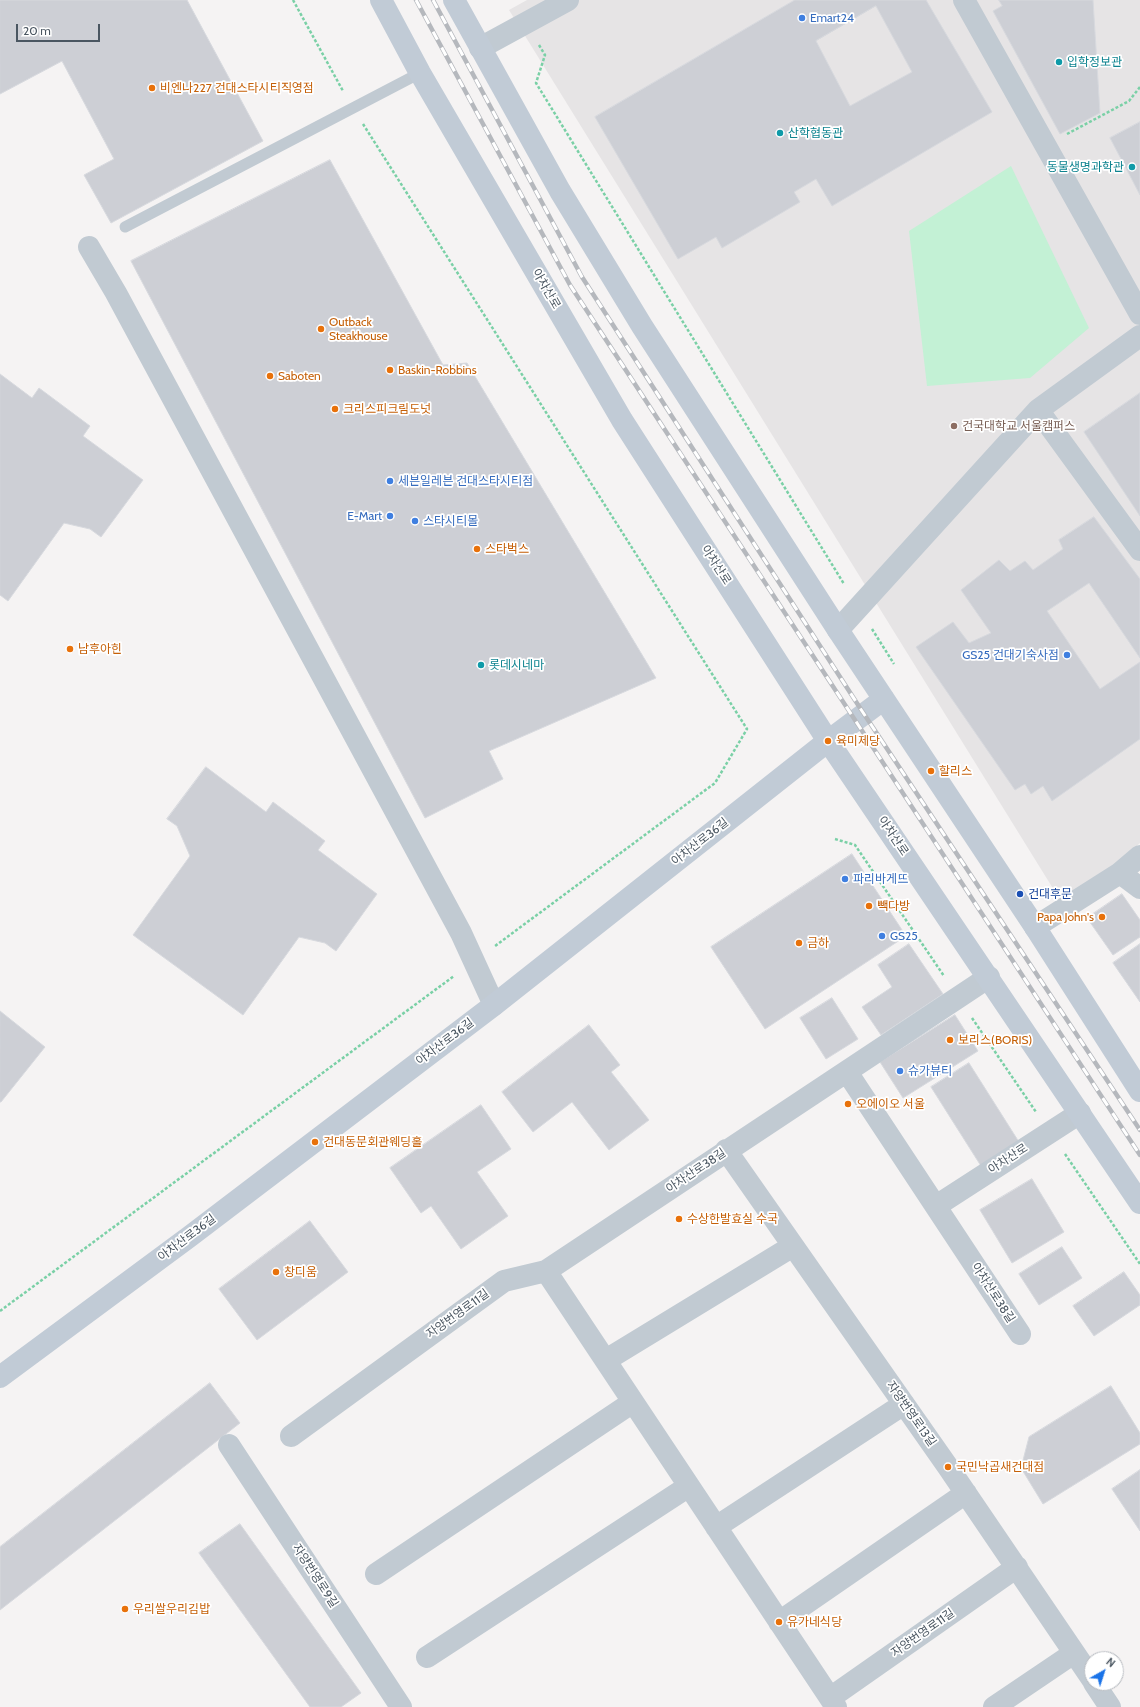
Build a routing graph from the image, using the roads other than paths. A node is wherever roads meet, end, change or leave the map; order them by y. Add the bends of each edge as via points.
1 (381, 0) edge
2 (454, 0) edge
3 (568, 0) edge
4 (964, 0) edge
5 (480, 48) junction
6 (420, 73) junction
7 (125, 227) dead end
8 (89, 247) dead end
9 (1140, 314) edge
10 (1140, 336) edge
11 (1038, 410) junction
12 (1140, 550) edge
13 (838, 630) junction
14 (884, 699) junction
15 (828, 741) junction
16 (1140, 856) edge
17 (1120, 873) junction
18 (1140, 888) edge
19 (1035, 927) junction
20 (989, 977) junction
21 (494, 1004) junction
22 (848, 1072) junction
23 (1140, 1091) edge
24 (1080, 1113) junction
25 (726, 1150) junction
26 (1140, 1203) edge
27 (936, 1206) junction
28 (793, 1246) junction
29 (546, 1271) junction
30 (1020, 1334) dead end
31 (606, 1360) junction
32 (0, 1377) edge
33 (633, 1402) junction
34 (904, 1404) junction
35 (291, 1436) dead end
36 (229, 1445) dead end
37 (689, 1486) junction
38 (966, 1493) junction
39 (716, 1527) junction
40 (1017, 1567) junction
41 (376, 1574) dead end
42 (779, 1622) junction
43 (1074, 1652) junction
44 (427, 1657) dead end
45 (1084, 1668) edge
46 (1099, 1691) edge
47 (833, 1702) edge
48 (401, 1707) edge
49 (994, 1707) edge
50 (1110, 1707) edge

1 - 6 main road, 아차산로
2 - 5 main road
3 - 5 street
4 - 9 street
5 - 13 main road via 560,192 642,326
6 - 7 lane
6 - 15 main road, 아차산로 via 622,420
8 - 21 street via 120,299 424,863 461,933
10 - 11 street
11 - 12 street
11 - 13 street
13 - 14 main road
14 - 15 main road, 아차산로36길
14 - 19 main road
15 - 20 main road, 아차산로
15 - 21 main road, 아차산로36길
16 - 17 street
17 - 18 street
17 - 19 street
19 - 23 main road
20 - 22 street, 아차산로38길
20 - 24 main road, 아차산로
21 - 32 main road, 아차산로36길 via 189,1238
22 - 25 street, 아차산로38길
22 - 27 street, 아차산로38길
24 - 26 main road, 아차산로
24 - 27 street, 아차산로
25 - 28 street, 자양번영로13길
25 - 29 street, 아차산로38길
27 - 30 street, 아차산로38길
28 - 31 street
28 - 34 street, 자양번영로13길
29 - 31 street, 자양번영로11길
29 - 35 street, 자양번영로11길 via 504,1281
31 - 33 street, 자양번영로11길
33 - 37 street, 자양번영로11길
33 - 41 street
34 - 38 street, 자양번영로13길
34 - 39 street
36 - 48 street, 자양번영로9길
37 - 39 street, 자양번영로11길
37 - 44 street
38 - 40 street, 자양번영로13길
38 - 42 street
39 - 42 street, 자양번영로11길
40 - 43 street, 자양번영로13길
40 - 47 street, 자양번영로11길
42 - 47 street, 자양번영로11길
43 - 45 street, 자양번영로13길
43 - 49 street
46 - 50 street

